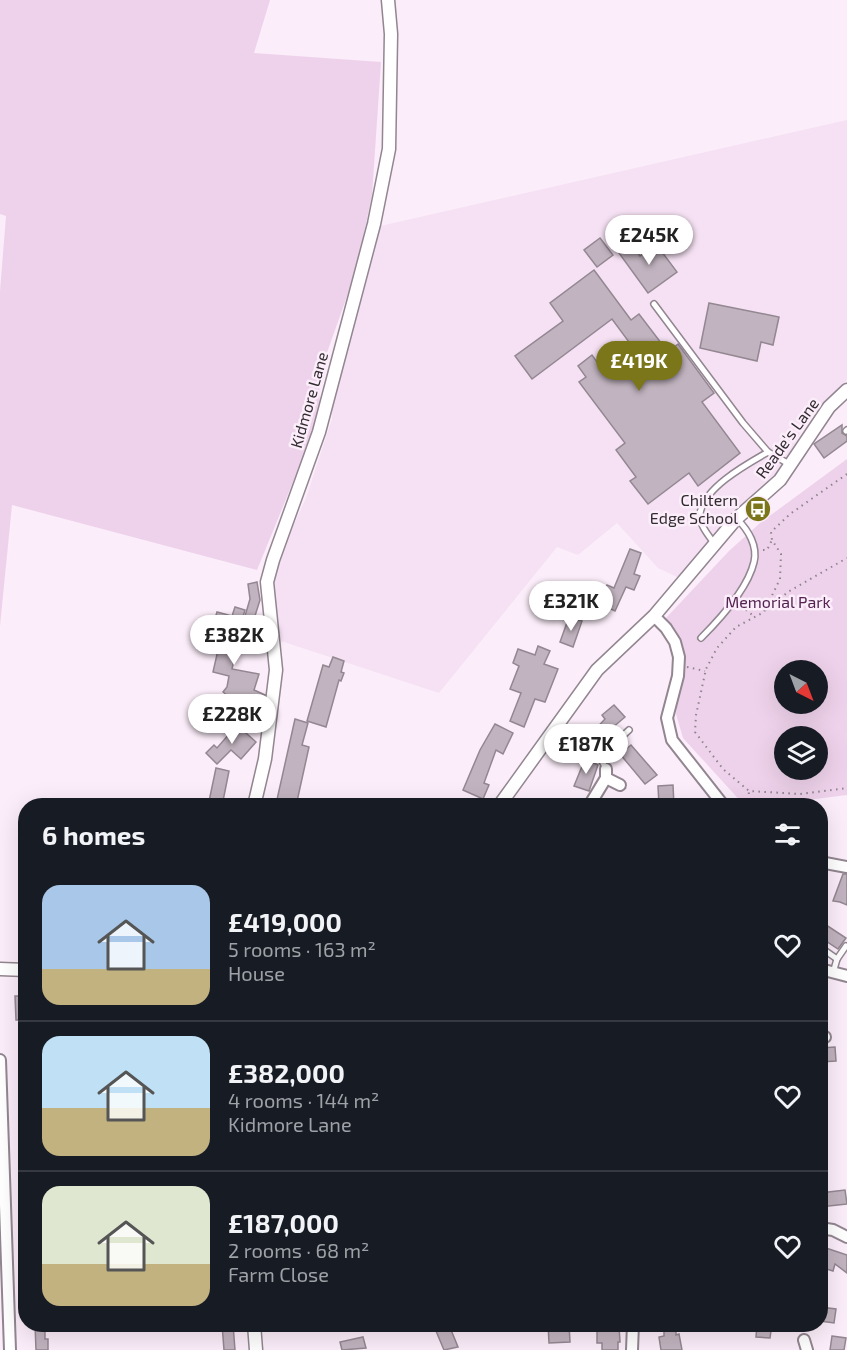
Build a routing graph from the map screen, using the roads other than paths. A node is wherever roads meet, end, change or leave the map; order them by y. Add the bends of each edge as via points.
1 (388, 0) edge
2 (654, 304) dead end
3 (847, 390) edge
4 (768, 452) junction
5 (792, 465) junction
6 (736, 519) junction
7 (714, 545) junction
8 (654, 616) junction
9 (701, 638) dead end
10 (629, 730) dead end
11 (606, 773) junction
12 (620, 785) dead end
13 (256, 798) edge
14 (505, 798) edge
15 (593, 798) edge
16 (718, 798) edge
17 (828, 863) edge
18 (847, 867) edge
19 (846, 946) edge
20 (828, 953) edge
21 (837, 959) junction
22 (0, 969) edge
23 (18, 970) edge
24 (828, 971) edge
25 (833, 973) junction
26 (847, 976) edge
27 (0, 1060) edge
28 (828, 1229) edge
29 (847, 1237) edge
30 (255, 1332) edge
31 (633, 1332) edge
32 (10, 1350) edge
33 (256, 1350) edge
34 (632, 1350) edge

1 - 13 street, Kidmore Lane via 389,149 374,224 319,432 267,582 276,670
2 - 4 lane
3 - 5 street, Reade's Lane via 828,407
4 - 5 lane
4 - 7 lane via 712,490 704,503 700,515
5 - 6 street, Reade's Lane
6 - 7 street, Reade's Lane
6 - 9 lane via 748,530 755,561 723,616
7 - 8 street, Reade's Lane
8 - 14 street, Reade's Lane via 597,670
8 - 16 street via 675,642 679,657 667,718 672,740
10 - 11 lane via 602,755
11 - 12 street
11 - 15 street
17 - 18 street
19 - 21 lane
20 - 21 lane
21 - 25 lane
22 - 23 street
24 - 25 street
25 - 26 street
27 - 32 street
28 - 29 street
30 - 33 street
31 - 34 street

